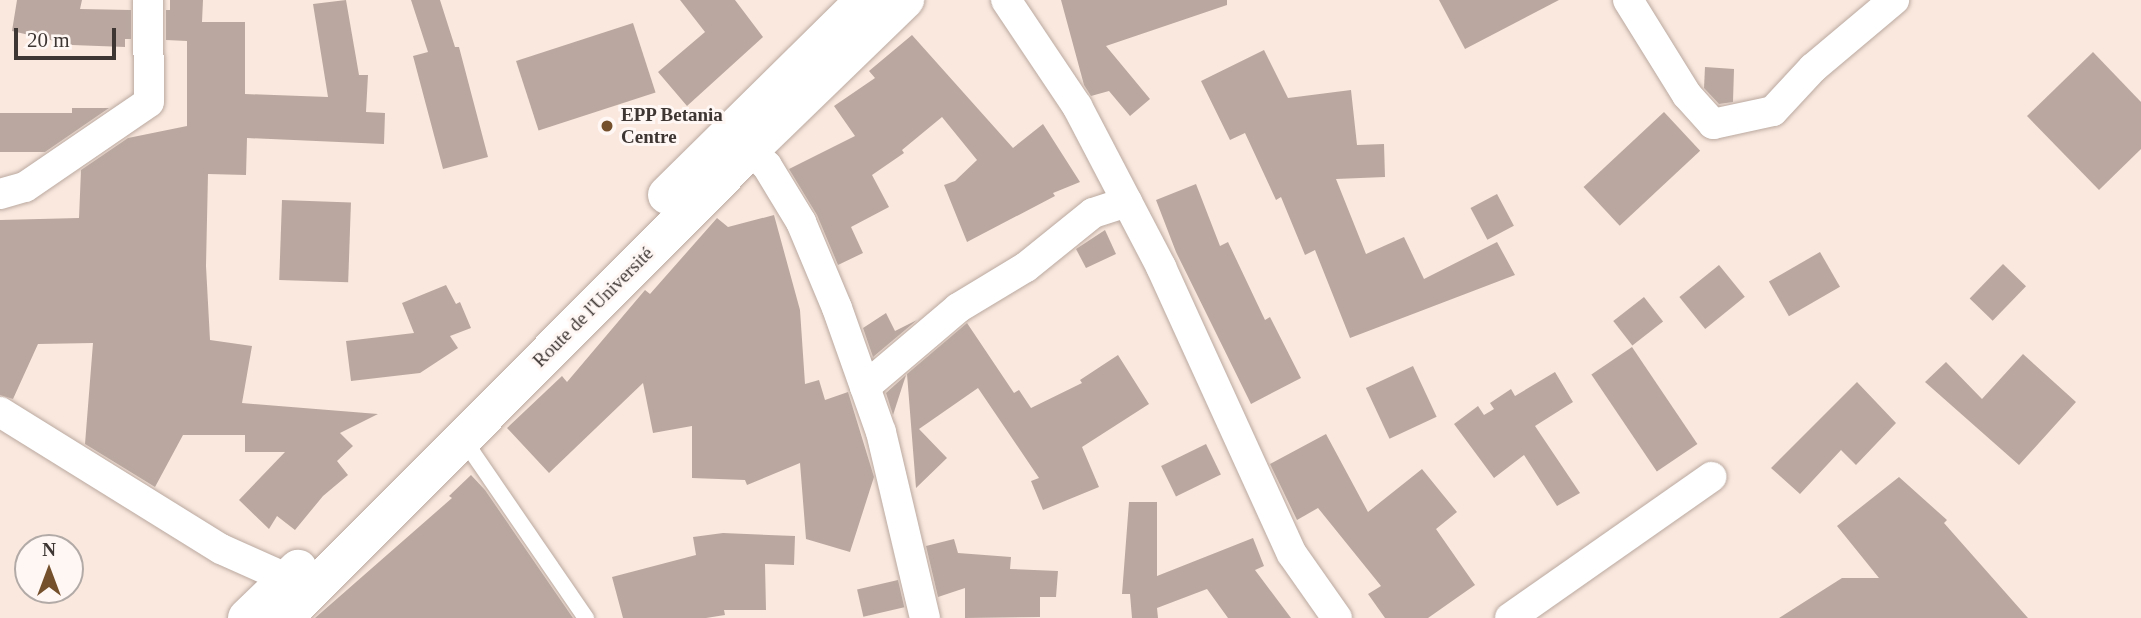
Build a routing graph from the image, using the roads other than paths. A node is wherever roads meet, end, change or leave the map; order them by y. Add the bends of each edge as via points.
1 (148, 0) edge
2 (865, 0) edge
3 (905, 0) edge
4 (1006, 0) edge
5 (1628, 0) edge
6 (1894, 0) edge
7 (750, 150) junction
8 (0, 194) edge
9 (1127, 202) junction
10 (865, 387) junction
11 (0, 412) edge
12 (464, 440) junction
13 (1711, 477) dead end
14 (288, 579) junction
15 (247, 618) edge
16 (284, 618) edge
17 (586, 618) edge
18 (925, 618) edge
19 (1337, 618) edge
20 (1510, 618) edge

1 - 8 street via 149,102 25,187
2 - 14 main road, Route de l'Université
3 - 7 main road, Route de l'Université
4 - 9 street via 1077,106
5 - 6 street via 1687,95 1713,124 1773,111 1813,68
7 - 10 street via 767,166 801,222
7 - 12 main road, Route de l'Université
9 - 10 street via 1093,213 1026,267 958,308
9 - 19 street via 1292,554
10 - 18 street via 881,432
11 - 14 street via 221,548
12 - 16 main road, Route de l'Université
12 - 17 lane
13 - 20 street
14 - 15 main road, Route de l'Université

